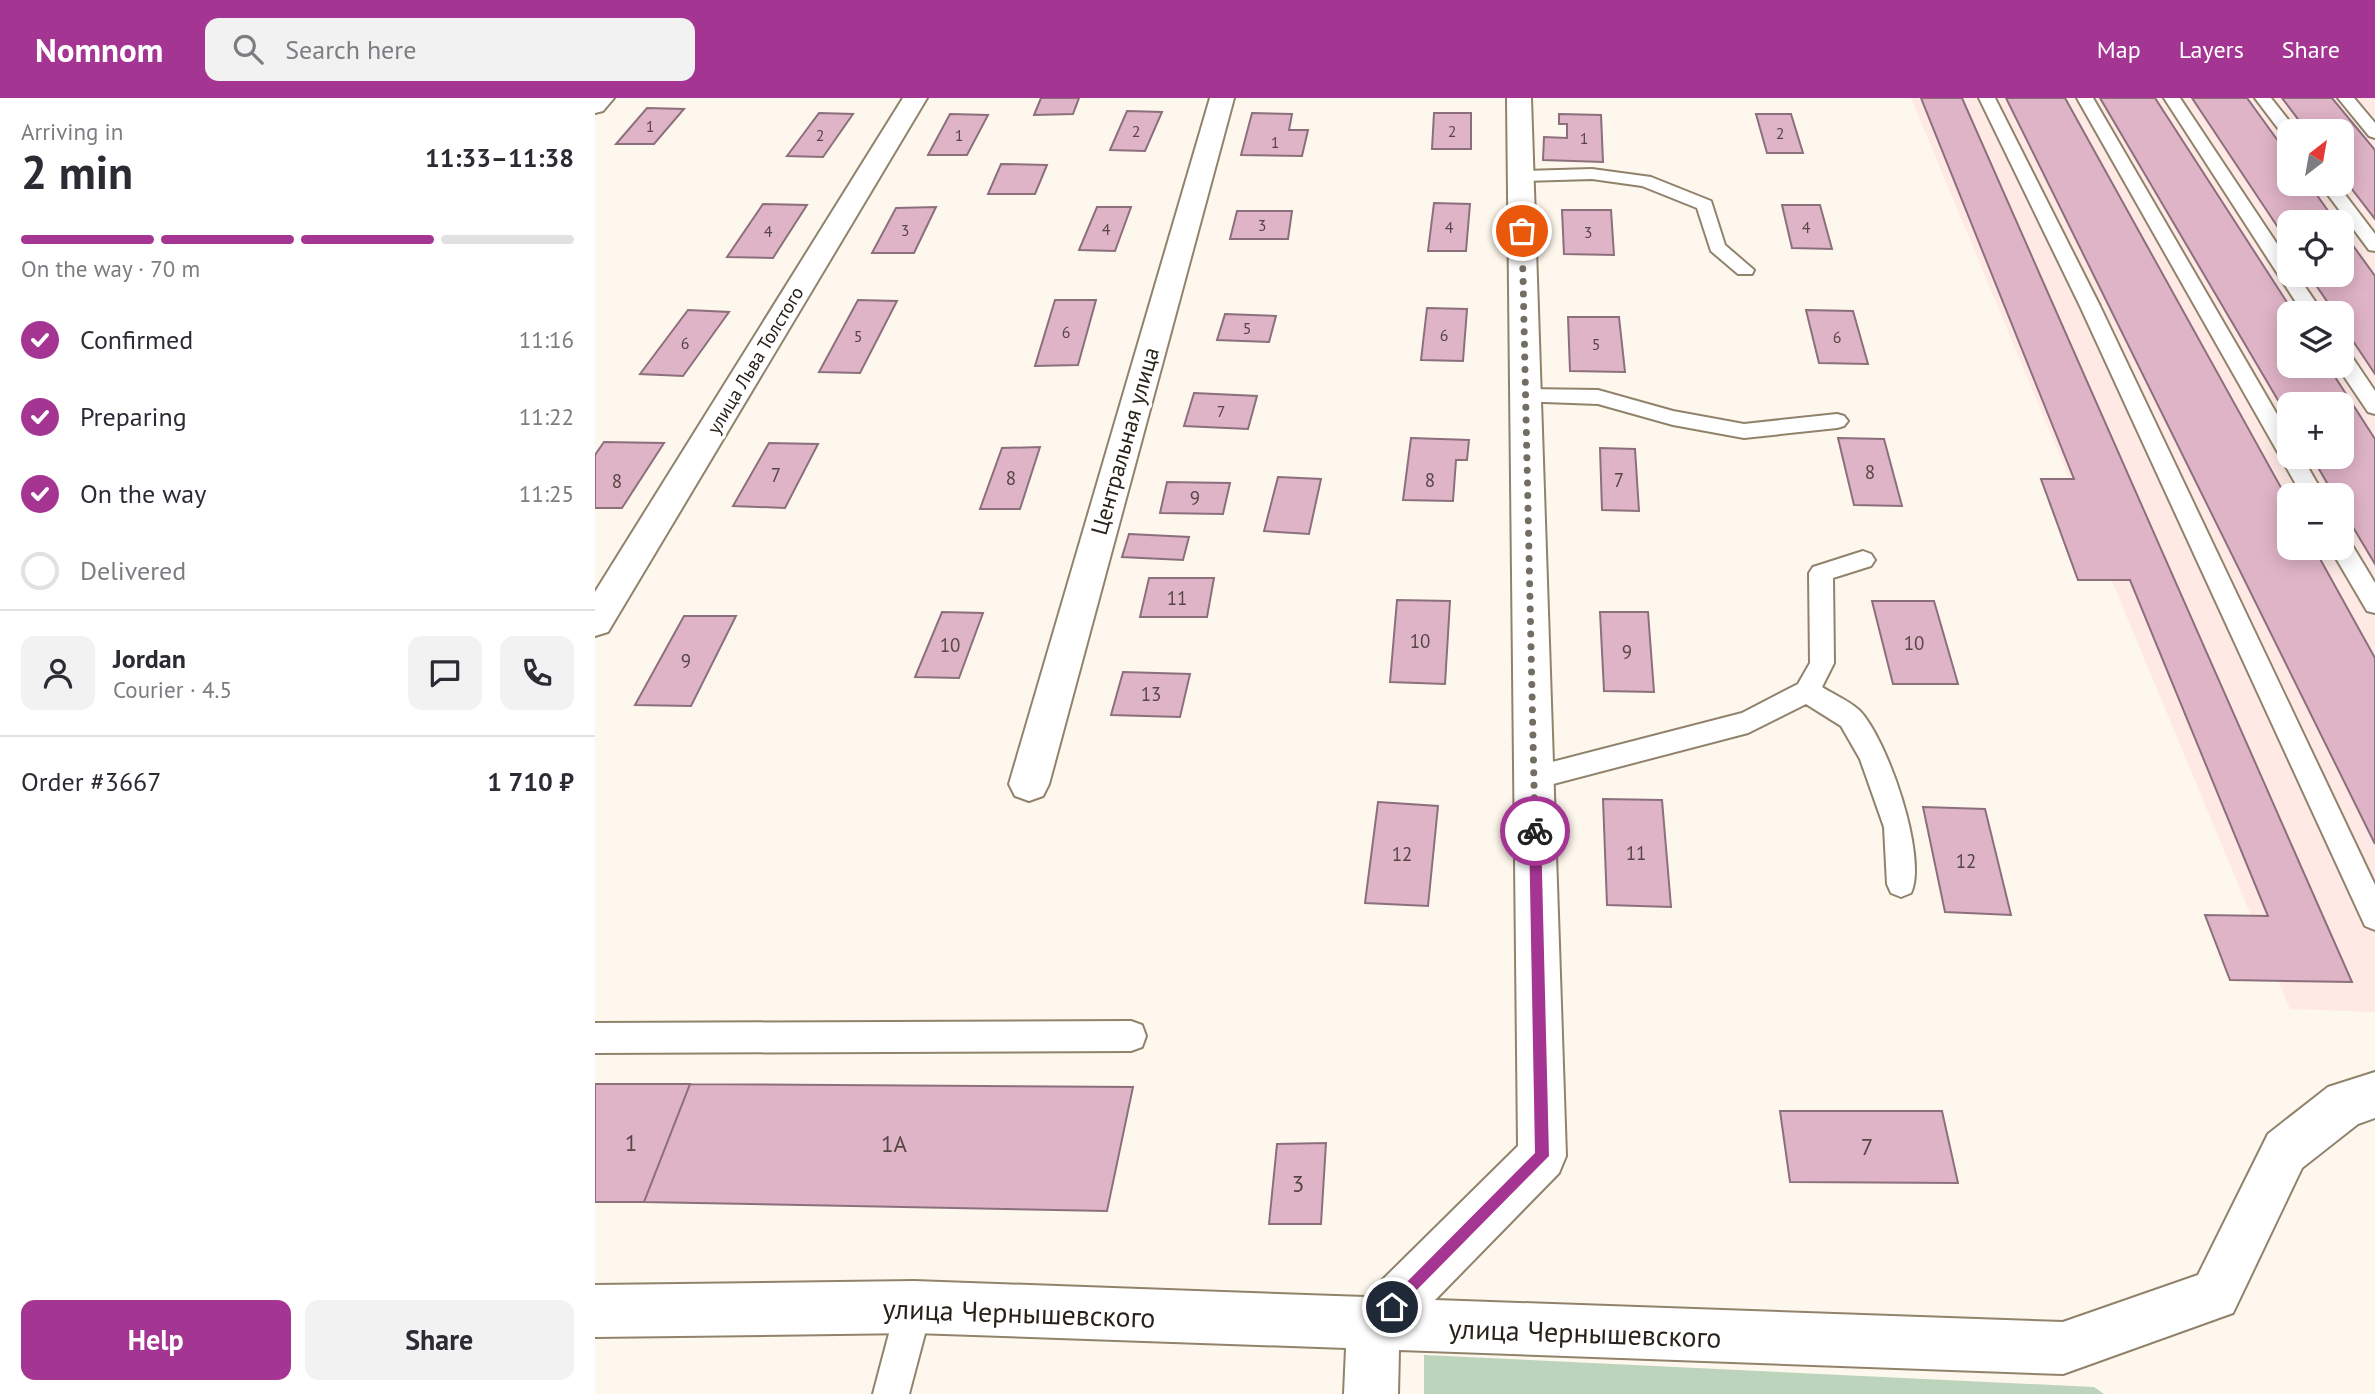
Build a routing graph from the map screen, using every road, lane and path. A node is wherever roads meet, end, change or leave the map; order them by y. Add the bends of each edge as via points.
1 (602, 98) edge
2 (915, 98) edge
3 (1222, 98) edge
4 (1519, 98) edge
5 (1987, 98) edge
6 (2085, 98) edge
7 (2172, 98) edge
8 (2263, 98) edge
9 (2346, 98) edge
10 (595, 99) edge
11 (595, 106) edge
12 (2279, 119) edge
13 (2375, 134) edge
14 (1520, 176) junction
15 (2337, 196) edge
16 (2375, 246) edge
17 (1745, 270) dead end
18 (2305, 301) edge
19 (2354, 376) edge
20 (1525, 396) junction
21 (2375, 407) edge
22 (1837, 421) dead end
23 (2277, 432) edge
24 (1863, 560) dead end
25 (2349, 560) edge
26 (2375, 604) edge
27 (595, 622) edge
28 (1807, 691) junction
29 (1534, 777) junction
30 (1029, 784) dead end
31 (1901, 884) dead end
32 (2375, 916) edge
33 (1131, 1036) dead end
34 (595, 1038) edge
35 (2375, 1095) edge
36 (914, 1307) junction
37 (595, 1311) edge
38 (1373, 1326) junction
39 (891, 1394) edge
40 (1371, 1394) edge

1 - 10 lane
1 - 11 street
2 - 27 street, улица Льва Толстого
3 - 30 street, Центральная улица
4 - 14 street
5 - 32 lane via 2090,306
6 - 23 lane
7 - 18 lane
8 - 12 lane
9 - 13 lane
14 - 17 lane via 1592,174 1645,181 1705,205 1717,247
14 - 20 street
15 - 16 lane
19 - 21 lane
20 - 22 lane via 1598,397 1673,418 1744,430
20 - 29 street
24 - 28 lane via 1821,573 1822,663
25 - 26 lane
28 - 29 lane via 1748,722
28 - 31 lane via 1850,718 1872,756 1898,827
29 - 38 street via 1542,1156
33 - 34 lane
35 - 38 street, улица Чернышевского via 2345,1104 2285,1151 2215,1295 2063,1348
36 - 37 street, улица Чернышевского
36 - 38 street, улица Чернышевского
36 - 39 lane
38 - 40 street

